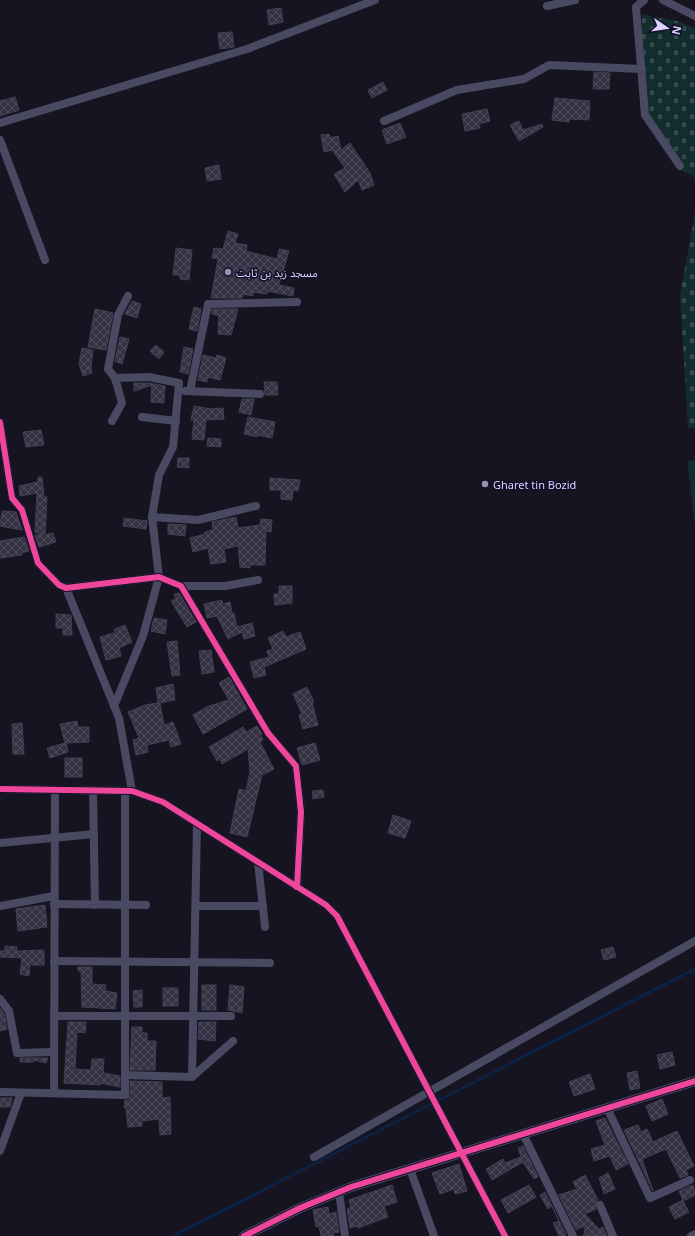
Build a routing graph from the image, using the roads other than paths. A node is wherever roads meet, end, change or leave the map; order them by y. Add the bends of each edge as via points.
1 (375, 0) edge
2 (575, 0) edge
3 (644, 0) edge
4 (663, 0) edge
5 (547, 6) dead end
6 (695, 16) edge
7 (641, 69) junction
8 (384, 121) dead end
9 (0, 123) edge
10 (0, 140) edge
11 (3, 160) edge
12 (680, 166) dead end
13 (46, 260) dead end
14 (128, 296) dead end
15 (296, 302) dead end
16 (115, 378) junction
17 (179, 390) junction
18 (190, 391) junction
19 (260, 394) dead end
20 (142, 417) dead end
21 (112, 421) dead end
22 (176, 421) junction
23 (0, 422) edge
24 (256, 506) dead end
25 (152, 517) junction
26 (159, 577) junction
27 (258, 580) dead end
28 (181, 586) junction
29 (66, 588) junction
30 (114, 706) junction
31 (0, 789) edge
32 (55, 790) junction
33 (93, 790) junction
34 (128, 791) junction
35 (197, 824) junction
36 (94, 834) junction
37 (55, 838) junction
38 (0, 843) edge
39 (258, 862) junction
40 (297, 887) junction
41 (54, 900) junction
42 (95, 904) junction
43 (125, 905) junction
44 (146, 905) dead end
45 (0, 906) edge
46 (196, 906) junction
47 (263, 906) junction
48 (265, 927) dead end
49 (695, 941) edge
50 (54, 960) junction
51 (125, 961) junction
52 (194, 962) junction
53 (270, 963) dead end
54 (0, 999) edge
55 (54, 1016) junction
56 (125, 1016) junction
57 (193, 1016) junction
58 (231, 1016) dead end
59 (232, 1041) dead end
60 (54, 1052) junction
61 (125, 1075) junction
62 (192, 1077) junction
63 (695, 1081) edge
64 (0, 1092) edge
65 (21, 1092) junction
66 (428, 1092) junction
67 (54, 1093) junction
68 (608, 1108) junction
69 (523, 1134) junction
70 (0, 1151) edge
71 (461, 1153) junction
72 (314, 1157) dead end
73 (410, 1169) junction
74 (690, 1180) dead end
75 (339, 1192) junction
76 (600, 1206) dead end
77 (695, 1234) edge
78 (244, 1236) edge
79 (345, 1236) edge
80 (434, 1236) edge
81 (505, 1236) edge
82 (573, 1236) edge
83 (613, 1236) edge
84 (691, 1236) edge

1 - 9 street via 247,49
2 - 5 street
3 - 7 street via 636,7
4 - 6 street
7 - 8 street via 549,65 524,78 457,90
7 - 12 street via 645,115
10 - 11 street
11 - 13 street
14 - 16 street via 118,315 108,369
15 - 18 street via 208,304
16 - 17 street via 149,377 179,383
16 - 21 street via 122,403
17 - 18 street
17 - 22 street
18 - 19 street
20 - 22 street
22 - 25 street via 174,447 159,475
23 - 29 street via 12,498 22,510 38,562 59,585
24 - 25 street via 198,520
25 - 26 street
26 - 28 street
26 - 29 street
26 - 30 street via 143,636
27 - 28 street via 225,586
28 - 40 street via 268,733 296,766 301,812
29 - 30 street
30 - 34 street
31 - 32 street
32 - 33 street
32 - 37 street
33 - 34 street
33 - 36 street
34 - 35 street via 163,802
34 - 43 street
35 - 39 street
35 - 46 street
36 - 37 street
36 - 42 street
37 - 38 street
37 - 41 street
39 - 40 street
39 - 47 street
40 - 66 street via 337,916
41 - 42 street
41 - 45 street
41 - 50 street
42 - 43 street
43 - 44 street
43 - 51 street
46 - 47 street
46 - 52 street
47 - 48 street
49 - 66 street
50 - 51 street
50 - 55 street
51 - 52 street
51 - 56 street
52 - 53 street
52 - 57 street
54 - 60 street via 9,1011 17,1053
55 - 56 street
55 - 60 street
56 - 57 street
56 - 61 street
57 - 58 street
57 - 62 street
59 - 62 street
60 - 67 street
61 - 62 street
61 - 67 street via 126,1095
63 - 68 street
64 - 65 street
65 - 67 street
65 - 70 street
66 - 71 street
66 - 72 street
68 - 69 street
68 - 74 street via 650,1198
69 - 71 street
69 - 82 street
71 - 73 street
71 - 81 street
73 - 75 street
73 - 80 street
75 - 78 street
75 - 79 street
76 - 83 street
77 - 84 street

